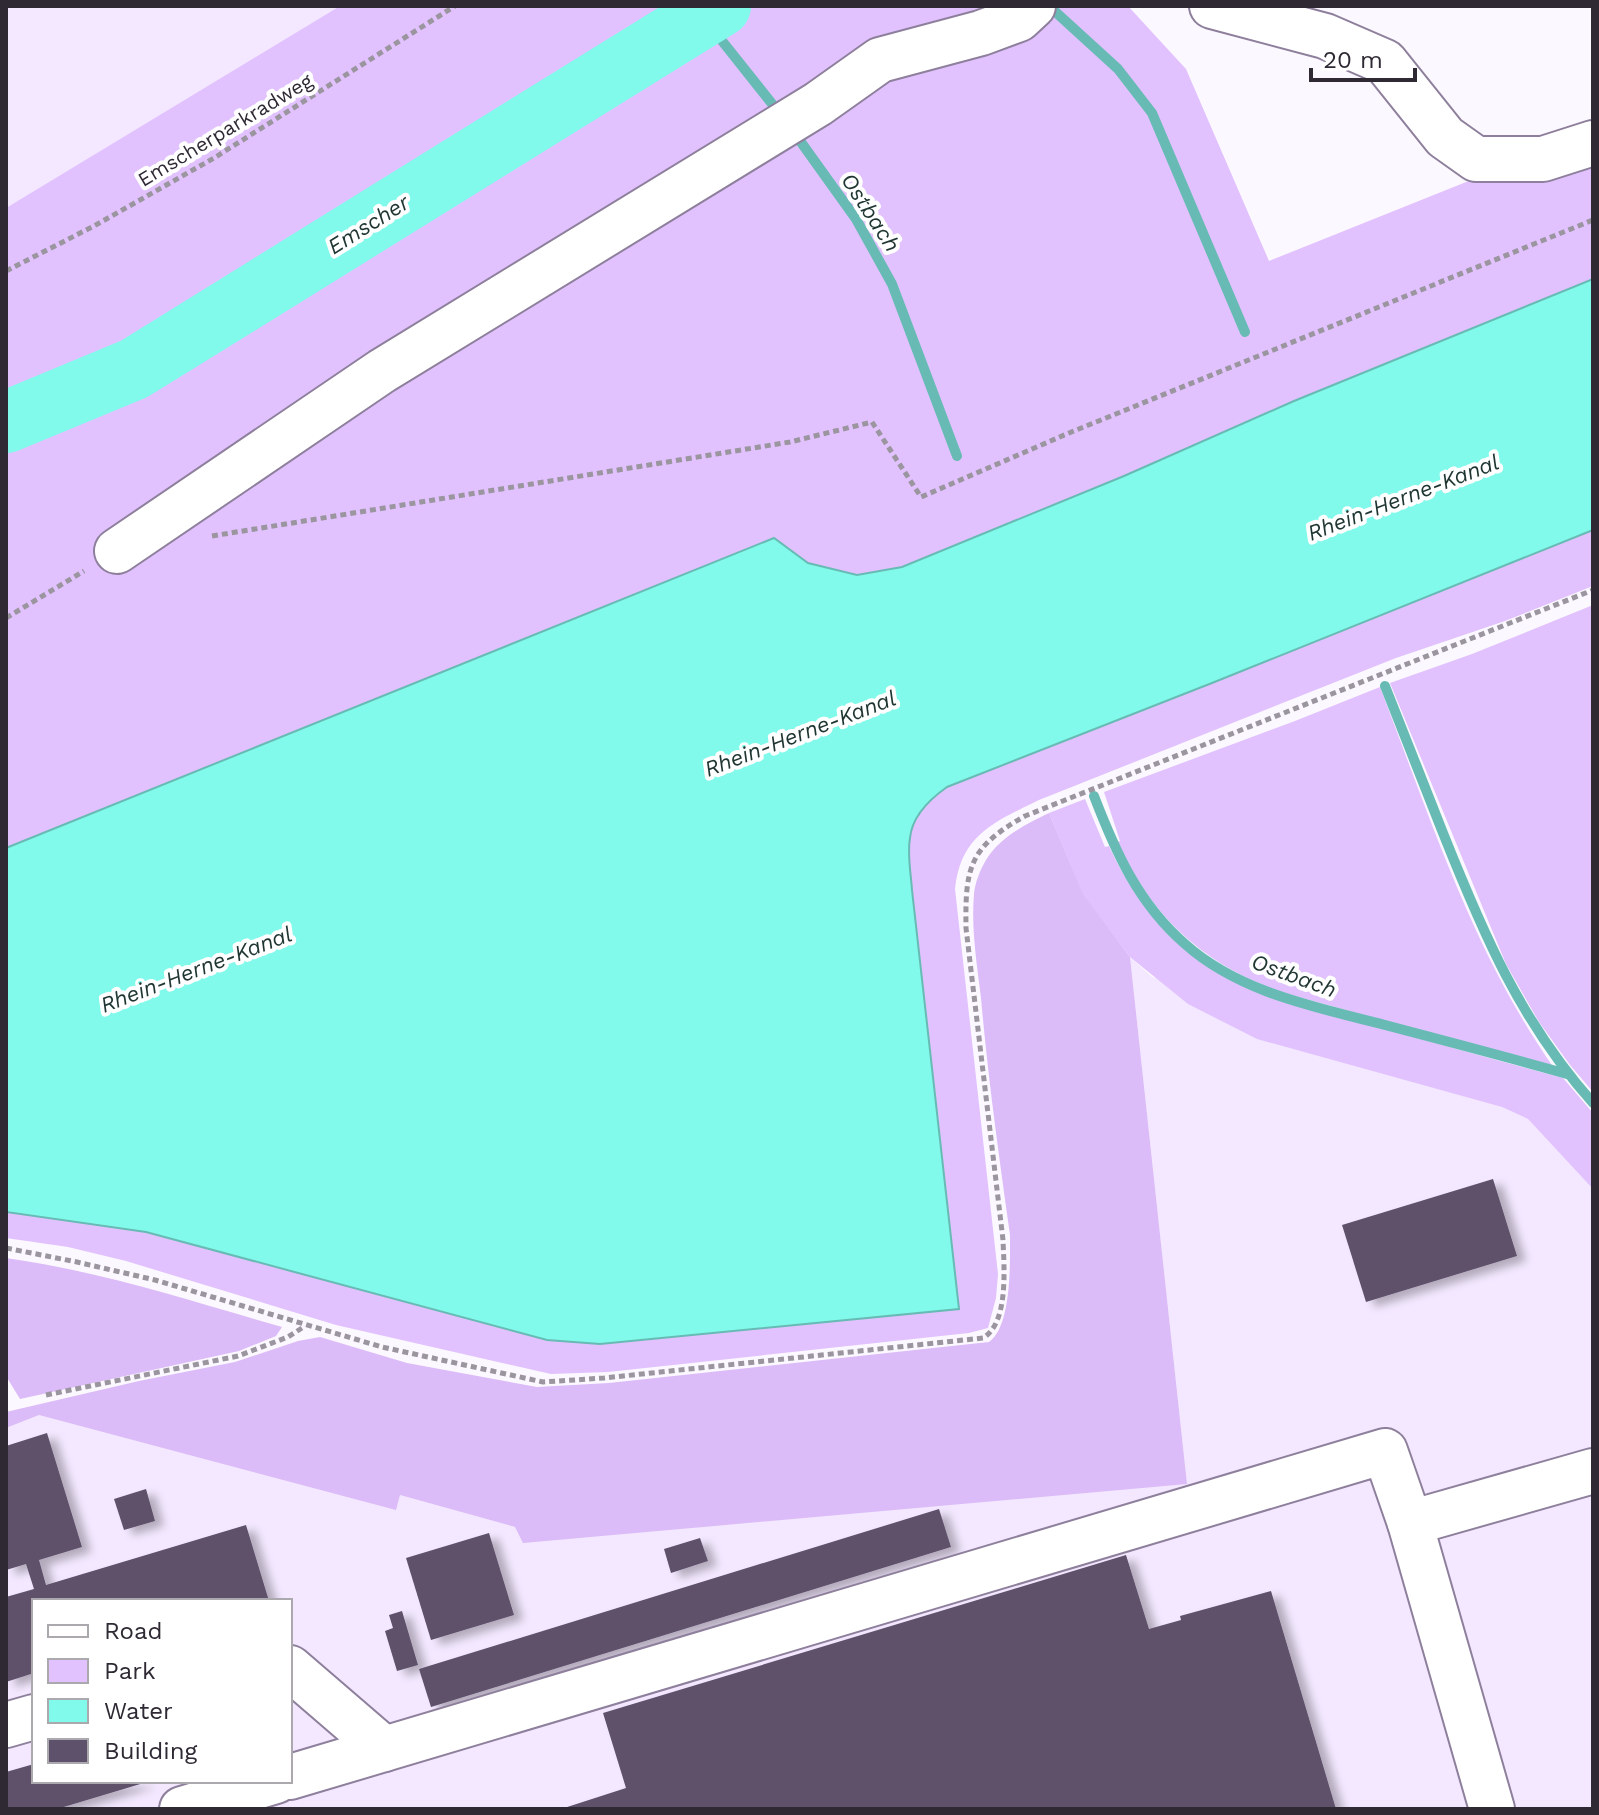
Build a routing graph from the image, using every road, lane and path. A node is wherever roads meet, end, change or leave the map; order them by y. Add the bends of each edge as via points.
1 (455, 6) edge
2 (1212, 6) edge
3 (1026, 13) edge
4 (1593, 143) edge
5 (1593, 220) edge
6 (6, 271) edge
7 (209, 536) dead end
8 (117, 551) joint
9 (1593, 590) edge
10 (6, 618) edge
11 (6, 1248) edge
12 (305, 1326) junction
13 (46, 1395) dead end
14 (1593, 1471) edge
15 (1410, 1523) junction
16 (292, 1670) edge
17 (32, 1718) edge
18 (6, 1725) edge
19 (384, 1749) junction
20 (292, 1776) edge
21 (269, 1783) edge
22 (182, 1809) edge
23 (1492, 1809) edge

1 - 6 path, Emscherparkradweg via 214,158
2 - 4 lane via 1325,36 1385,62 1445,137 1476,159 1543,159
3 - 8 lane via 981,33 880,60 818,104 382,371
5 - 7 path via 921,497 872,422 790,442
8 - 10 path
9 - 12 path via 1025,816 983,846 969,877 966,928 1003,1240 1004,1273 992,1333 543,1382
11 - 12 path via 155,1280
12 - 13 path via 238,1356
14 - 15 lane
15 - 19 lane via 1385,1451
15 - 23 lane
16 - 19 lane
17 - 18 lane
19 - 20 lane
21 - 22 lane

